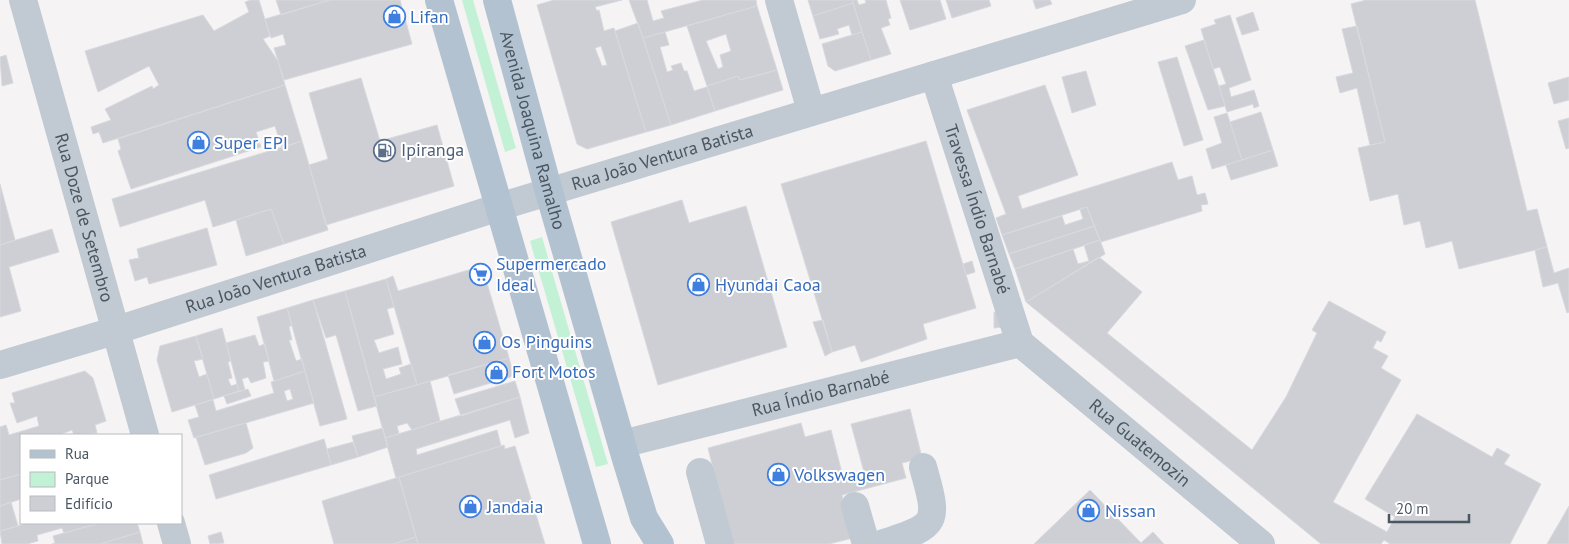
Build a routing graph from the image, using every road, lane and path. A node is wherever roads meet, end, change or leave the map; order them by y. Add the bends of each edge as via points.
1 (23, 0) edge
2 (439, 0) edge
3 (497, 0) edge
4 (779, 0) edge
5 (1182, 0) edge
6 (934, 75) junction
7 (811, 111) junction
8 (549, 192) junction
9 (499, 207) junction
10 (114, 331) junction
11 (1020, 343) junction
12 (0, 365) edge
13 (145, 434) edge
14 (622, 444) junction
15 (923, 467) dead end
16 (700, 472) dead end
17 (855, 506) dead end
18 (171, 524) edge
19 (177, 544) edge
20 (597, 544) edge
21 (660, 544) edge
22 (720, 544) edge
23 (866, 544) edge
24 (881, 544) edge
25 (1261, 544) edge

1 - 10 street, Rua Doze de Setembro
2 - 9 main road
3 - 8 main road, Avenida Joaquina Ramalho
4 - 7 street
5 - 6 street, Rua João Ventura Batista
6 - 7 street, Rua João Ventura Batista
6 - 11 street, Travessa Índio Barnabé
7 - 8 street, Rua João Ventura Batista
8 - 9 street, Rua João Ventura Batista
8 - 14 main road, Avenida Joaquina Ramalho
9 - 10 street, Rua João Ventura Batista
9 - 20 main road
10 - 12 street, Rua João Ventura Batista
10 - 13 street, Rua Doze de Setembro
11 - 14 street, Rua Índio Barnabé
11 - 25 street, Rua Guatemozin
14 - 21 main road, Avenida Joaquina Ramalho via 644,518
15 - 24 street via 933,501 934,513 929,524 918,532
16 - 22 street
17 - 23 street
18 - 19 street

